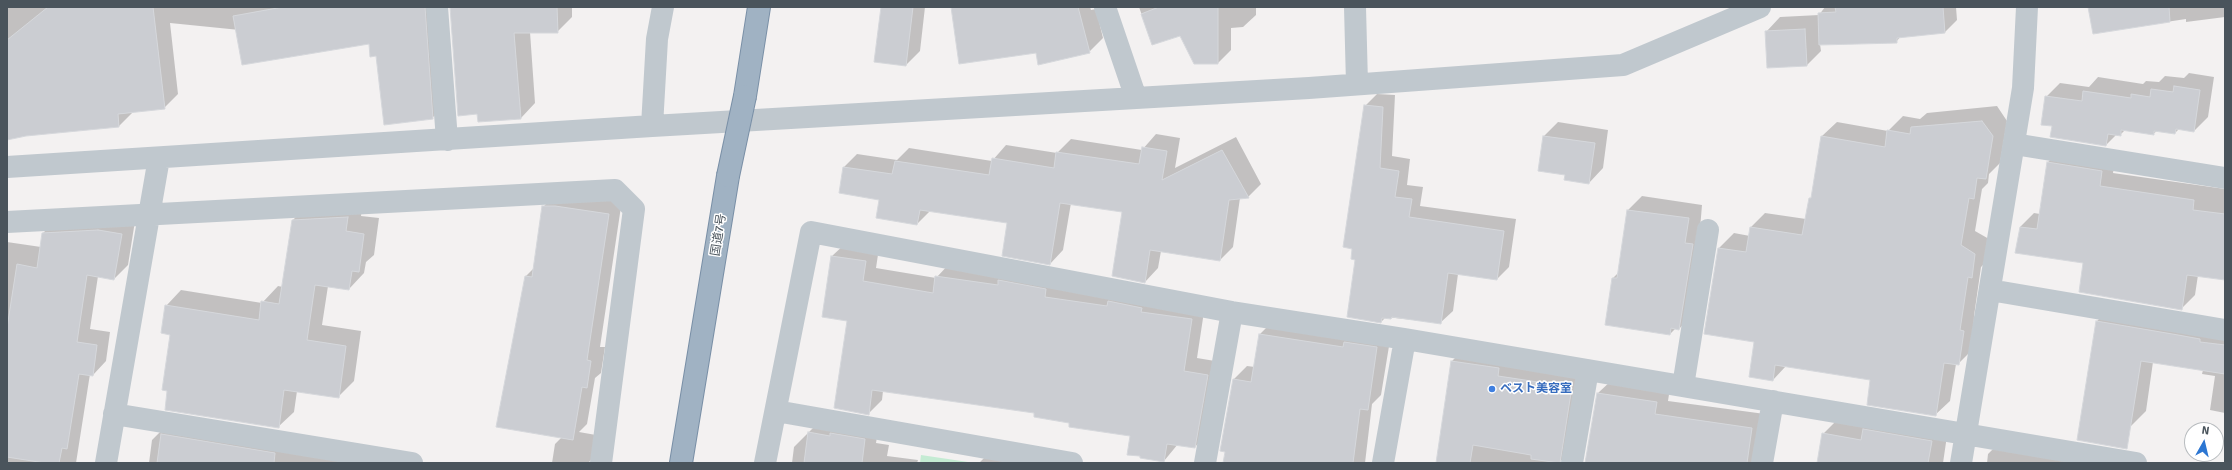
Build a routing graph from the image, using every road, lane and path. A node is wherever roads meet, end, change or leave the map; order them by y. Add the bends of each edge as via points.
1 (437, 7) edge
2 (664, 7) edge
3 (759, 7) edge
4 (1105, 7) edge
5 (1355, 7) edge
6 (1760, 7) edge
7 (2027, 7) edge
8 (1357, 84) junction
9 (1136, 98) junction
10 (652, 126) junction
11 (447, 140) junction
12 (2014, 144) junction
13 (159, 158) junction
14 (7, 167) edge
15 (2225, 178) edge
16 (150, 215) junction
17 (7, 222) edge
18 (1708, 230) dead end
19 (1990, 290) junction
20 (1232, 312) junction
21 (2225, 330) edge
22 (1405, 339) junction
23 (1588, 370) junction
24 (1683, 386) junction
25 (1773, 401) junction
26 (776, 411) junction
27 (114, 414) junction
28 (1967, 433) junction
29 (106, 463) edge
30 (412, 463) edge
31 (601, 463) edge
32 (681, 463) edge
33 (765, 463) edge
34 (1072, 463) edge
35 (1205, 463) edge
36 (1383, 463) edge
37 (1572, 463) edge
38 (1762, 463) edge
39 (1961, 463) edge
40 (2136, 463) edge

1 - 11 street
2 - 10 street via 657,39
3 - 32 highway, 国道7号, bridge via 745,96 728,176
4 - 9 street
5 - 8 street
6 - 8 street via 1623,65
7 - 12 street via 2023,88
8 - 9 street
9 - 10 street
10 - 11 street
11 - 13 street
12 - 15 street
12 - 19 street
13 - 14 street
13 - 16 street
16 - 17 street
16 - 27 street
16 - 31 street via 615,190 634,208
18 - 24 street
19 - 21 street
19 - 28 street
20 - 22 street
20 - 26 street via 811,232
20 - 35 street
22 - 23 street
22 - 36 street
23 - 24 street
23 - 37 street
24 - 25 street
25 - 28 street
25 - 38 street
26 - 33 street
26 - 34 street
27 - 29 street
27 - 30 street
28 - 39 street
28 - 40 street

